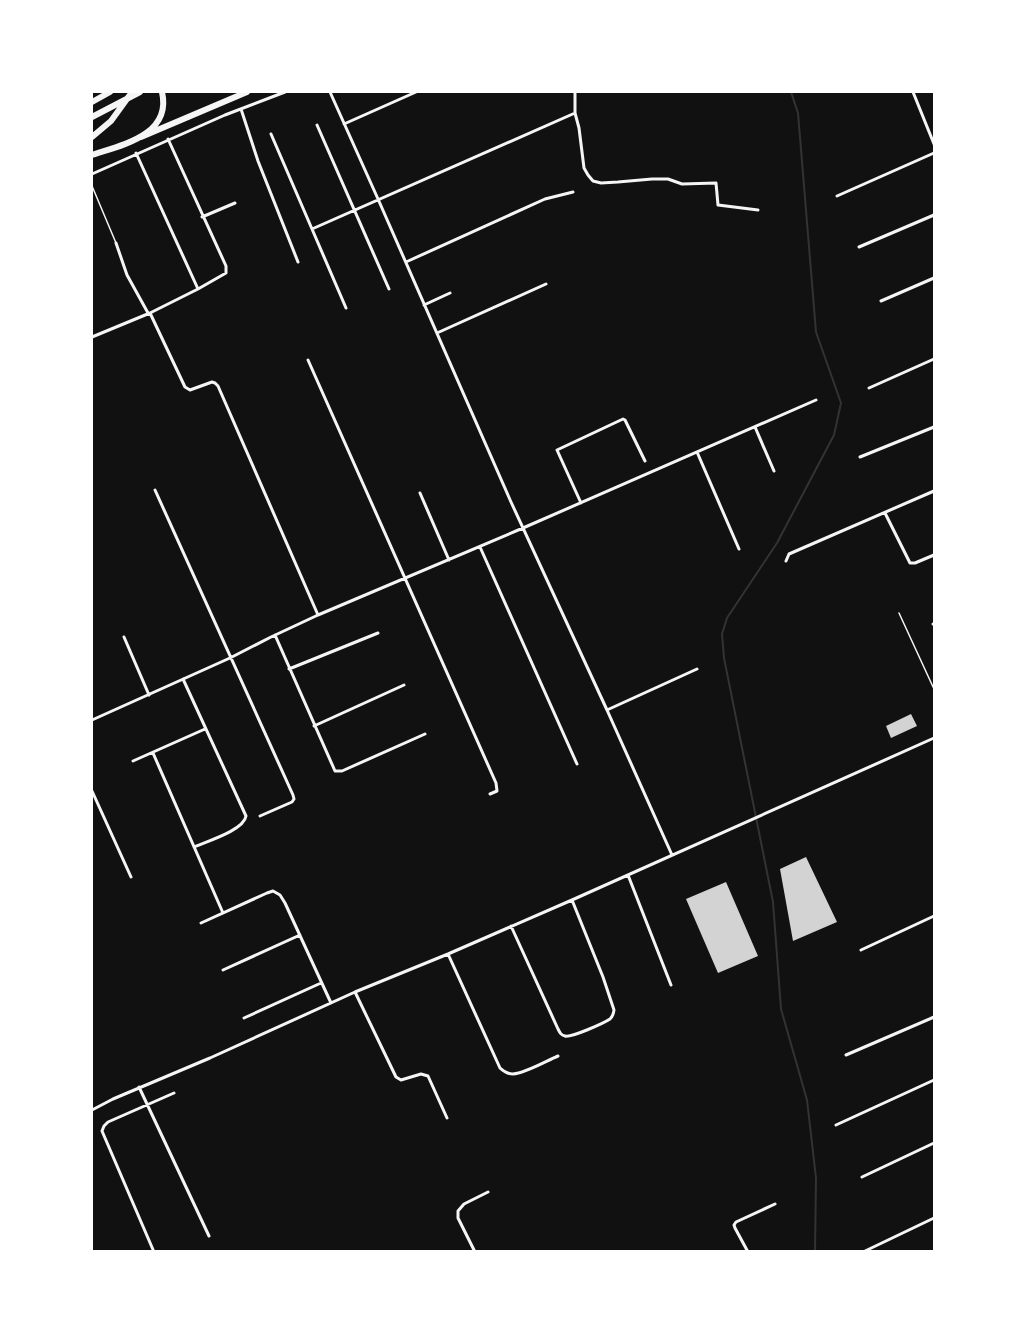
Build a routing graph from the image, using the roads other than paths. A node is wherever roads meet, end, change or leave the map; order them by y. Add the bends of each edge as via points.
1 (110, 92) edge
2 (132, 92) edge
3 (140, 92) edge
4 (162, 92) edge
5 (247, 92) edge
6 (285, 92) edge
7 (330, 92) edge
8 (416, 92) edge
9 (575, 92) edge
10 (913, 92) edge
11 (92, 102) edge
12 (241, 109) junction
13 (575, 113) junction
14 (92, 117) edge
15 (344, 124) junction
16 (317, 125) dead end
17 (271, 134) dead end
18 (92, 137) edge
19 (141, 137) junction
20 (168, 139) junction
21 (934, 144) edge
22 (136, 153) junction
23 (934, 153) edge
24 (92, 156) edge
25 (92, 174) edge
26 (92, 186) edge
27 (573, 192) dead end
28 (837, 196) dead end
29 (378, 199) junction
30 (235, 203) dead end
31 (354, 210) junction
32 (758, 210) dead end
33 (934, 215) edge
34 (202, 217) junction
35 (312, 229) junction
36 (116, 243) joint
37 (859, 247) dead end
38 (298, 262) dead end
39 (405, 262) junction
40 (934, 278) edge
41 (546, 284) dead end
42 (389, 289) dead end
43 (198, 290) junction
44 (450, 293) dead end
45 (881, 301) dead end
46 (424, 305) junction
47 (346, 308) dead end
48 (149, 313) junction
49 (437, 333) junction
50 (92, 337) edge
51 (934, 359) edge
52 (308, 360) dead end
53 (869, 388) dead end
54 (816, 400) dead end
55 (755, 427) junction
56 (934, 427) edge
57 (697, 452) junction
58 (860, 458) dead end
59 (645, 461) dead end
60 (774, 471) dead end
61 (155, 490) dead end
62 (934, 491) edge
63 (420, 493) dead end
64 (581, 503) junction
65 (885, 513) junction
66 (523, 528) junction
67 (480, 547) junction
68 (739, 549) dead end
69 (934, 555) edge
70 (449, 560) junction
71 (786, 561) dead end
72 (405, 579) junction
73 (899, 614) dead end
74 (318, 615) junction
75 (378, 633) dead end
76 (275, 635) junction
77 (124, 637) dead end
78 (230, 658) junction
79 (290, 669) junction
80 (697, 669) dead end
81 (183, 679) junction
82 (404, 685) dead end
83 (934, 689) edge
84 (149, 695) junction
85 (607, 710) junction
86 (92, 720) edge
87 (314, 726) junction
88 (205, 729) junction
89 (425, 734) dead end
90 (934, 738) edge
91 (153, 753) junction
92 (133, 761) dead end
93 (577, 764) dead end
94 (92, 791) edge
95 (490, 795) dead end
96 (260, 816) dead end
97 (194, 847) junction
98 (672, 855) junction
99 (628, 875) junction
100 (131, 878) dead end
101 (572, 900) junction
102 (223, 913) junction
103 (934, 916) edge
104 (201, 923) dead end
105 (511, 926) junction
106 (300, 935) junction
107 (861, 950) dead end
108 (448, 954) junction
109 (223, 970) dead end
110 (321, 983) junction
111 (671, 985) dead end
112 (355, 992) junction
113 (331, 1004) junction
114 (934, 1017) edge
115 (244, 1018) dead end
116 (846, 1055) dead end
117 (558, 1056) dead end
118 (934, 1080) edge
119 (139, 1087) junction
120 (174, 1093) dead end
121 (147, 1105) junction
122 (92, 1110) edge
123 (447, 1118) dead end
124 (836, 1125) dead end
125 (934, 1143) edge
126 (862, 1177) dead end
127 (488, 1192) dead end
128 (775, 1204) dead end
129 (934, 1218) edge
130 (209, 1236) dead end
131 (154, 1251) edge
132 (475, 1251) edge
133 (748, 1251) edge
134 (863, 1251) edge

1 - 11 highway
2 - 18 highway via 111,122
3 - 14 highway
4 - 19 highway via 161,115
5 - 19 highway
6 - 12 street
7 - 15 street
8 - 15 street
9 - 13 street
10 - 21 street
12 - 20 street
12 - 38 street
13 - 29 street
13 - 32 street via 585,168 593,181 668,179 682,184 716,183 718,205
15 - 29 street
16 - 31 street
17 - 35 street
19 - 24 highway
20 - 22 street
20 - 34 street
22 - 25 street
22 - 43 street
23 - 28 street
26 - 36 lane
27 - 39 street via 545,199
29 - 31 street
29 - 39 street
30 - 34 street
31 - 35 street
31 - 42 street
33 - 37 street
34 - 43 street via 226,273
35 - 47 street
36 - 48 street via 127,275
39 - 46 street
40 - 45 street
41 - 49 street
43 - 48 street
44 - 46 street
46 - 49 street
48 - 50 street
48 - 74 street via 185,387 190,390 212,382 218,386
49 - 66 street
51 - 53 street
52 - 72 street
54 - 55 street
55 - 57 street
55 - 60 street
56 - 58 street
57 - 64 street
57 - 68 street
59 - 64 street via 622,419 557,450
61 - 78 street
62 - 65 street
63 - 70 street
64 - 66 street
65 - 69 street via 910,563
65 - 71 street via 789,554
66 - 67 street
66 - 85 street
67 - 70 street
67 - 93 street
70 - 72 street
72 - 74 street
72 - 95 street via 496,783 497,791
73 - 83 lane
74 - 76 street
75 - 79 street
76 - 78 street
76 - 79 street
77 - 84 street
78 - 81 street
78 - 96 street via 294,799
79 - 87 street
80 - 85 street
81 - 84 street
81 - 88 street
82 - 87 street
84 - 86 street
85 - 98 street
87 - 89 street via 334,771 342,771
88 - 91 street
88 - 97 street via 246,820 230,832
90 - 98 street
91 - 92 street
91 - 97 street
94 - 100 street
97 - 102 street
98 - 99 street
99 - 101 street
99 - 111 street
101 - 105 street
101 - 105 street via 614,1010 609,1019 576,1034 566,1036 558,1029
102 - 104 street
102 - 106 street via 273,891 285,903
103 - 107 street
105 - 108 street
106 - 109 street
106 - 110 street
108 - 112 street
108 - 117 street via 504,1072 525,1071
110 - 113 street
110 - 115 street
112 - 113 street
112 - 123 street via 396,1077 401,1080 421,1074 428,1076
113 - 119 street
114 - 116 street
118 - 124 street
119 - 121 street
119 - 122 street
120 - 121 street
121 - 130 street
121 - 131 street via 108,1122 102,1131
125 - 126 street
127 - 132 street via 458,1210 458,1218
128 - 133 street via 736,1222 735,1228
129 - 134 street

